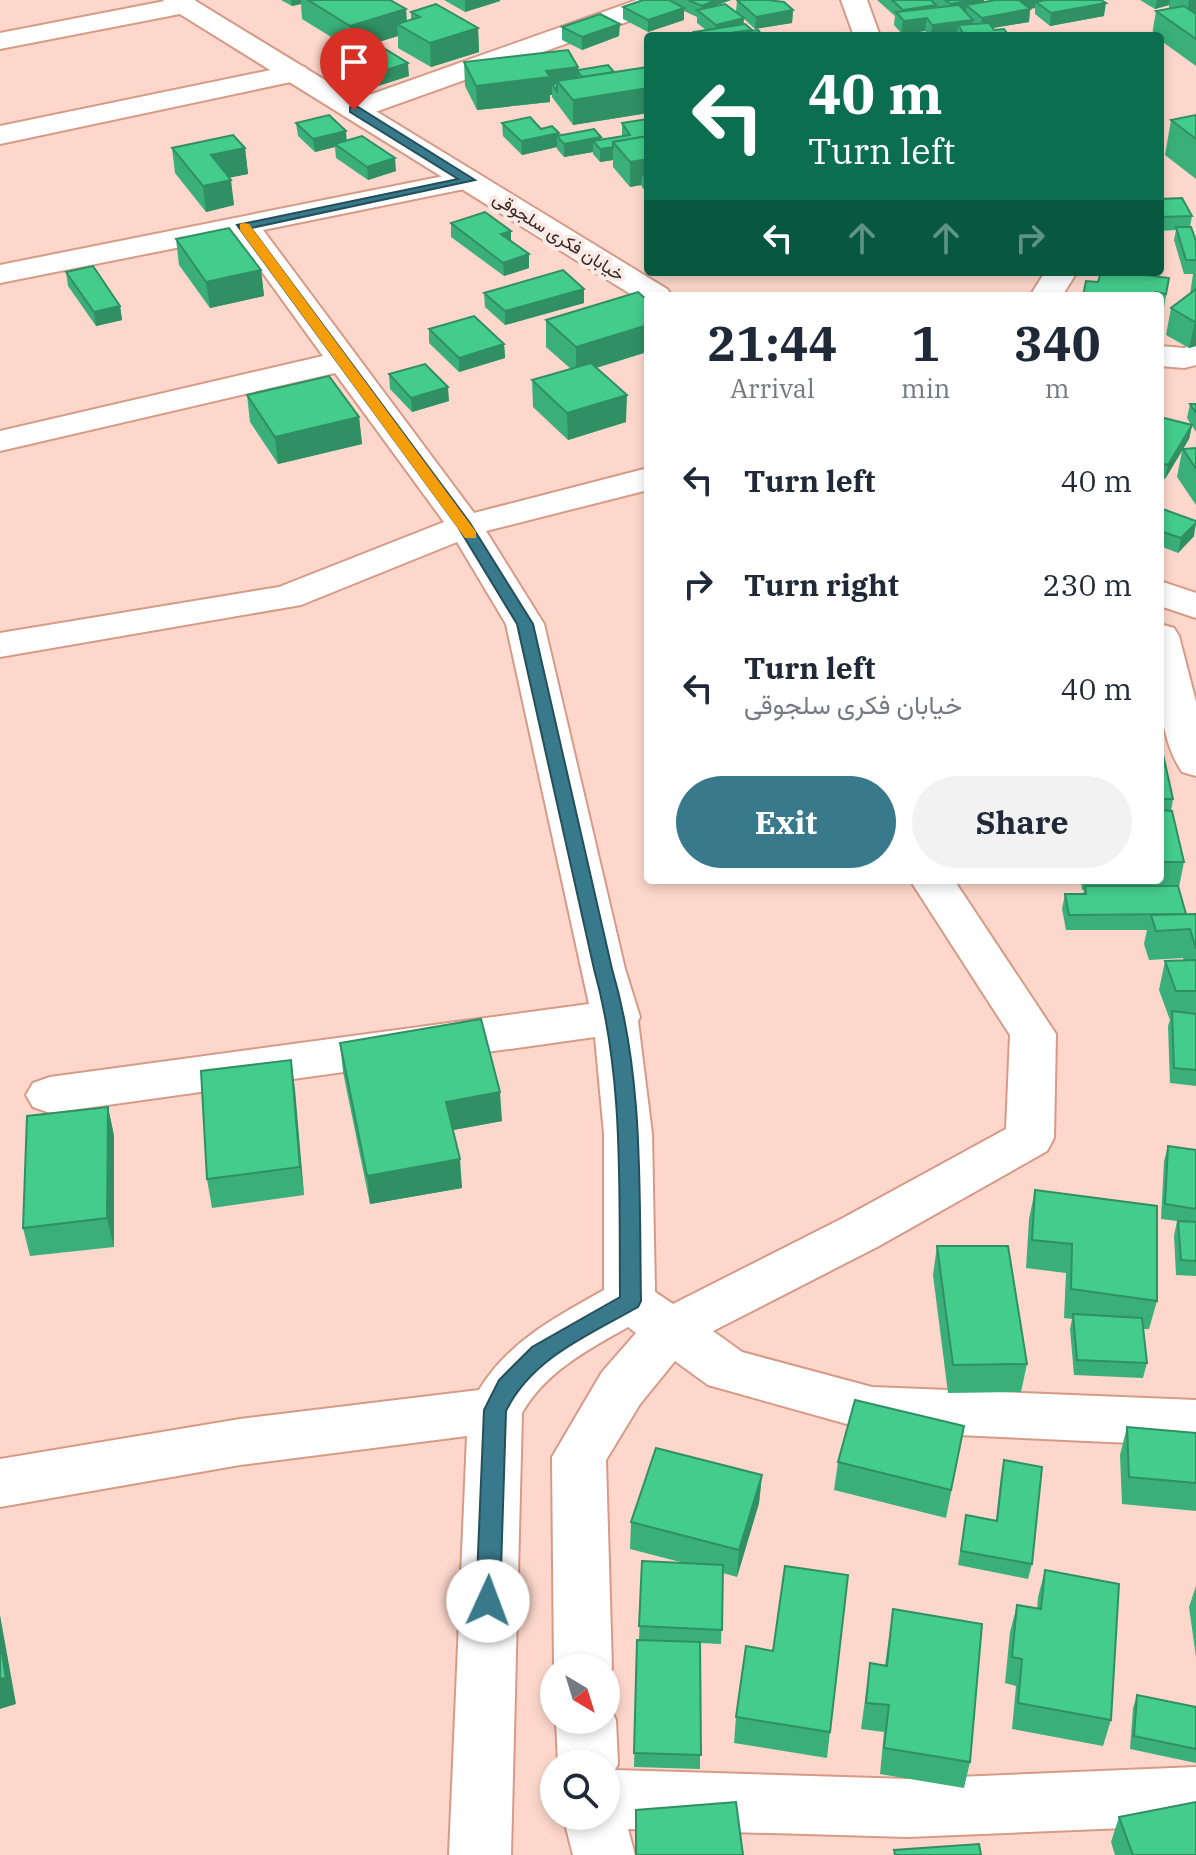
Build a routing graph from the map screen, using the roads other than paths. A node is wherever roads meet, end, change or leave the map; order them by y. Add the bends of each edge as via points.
1 (662, 0) edge
2 (854, 0) edge
3 (180, 3) edge
4 (866, 32) edge
5 (0, 41) edge
6 (295, 73) junction
7 (354, 110) junction
8 (0, 135) edge
9 (469, 180) junction
10 (243, 225) junction
11 (0, 274) edge
12 (650, 292) edge
13 (1196, 355) edge
14 (1164, 356) edge
15 (343, 361) junction
16 (0, 441) edge
17 (644, 480) edge
18 (465, 526) junction
19 (1164, 594) edge
20 (1196, 607) edge
21 (0, 645) edge
22 (1164, 657) edge
23 (1196, 763) edge
24 (935, 884) edge
25 (617, 1017) junction
26 (50, 1095) dead end
27 (651, 1315) junction
28 (495, 1410) junction
29 (1196, 1423) edge
30 (0, 1483) edge
31 (582, 1654) edge
32 (1196, 1796) edge
33 (620, 1799) edge
34 (598, 1830) edge
35 (480, 1855) edge
36 (604, 1855) edge

1 - 7 street
2 - 4 street
3 - 5 street
3 - 6 street, خیابان فکری سلجوقی
6 - 7 street, خیابان فکری سلجوقی
6 - 8 street
7 - 9 street, خیابان فکری سلجوقی
9 - 10 street
9 - 12 street, خیابان فکری سلجوقی
10 - 11 street
10 - 15 street
13 - 14 street
15 - 16 street
15 - 18 street
17 - 18 street
18 - 21 street via 288,597
18 - 25 street via 525,624
19 - 20 street
22 - 23 street
24 - 27 street via 1033,1034 1030,1138 861,1232
25 - 26 street
25 - 27 street
27 - 28 street via 539,1353 507,1386
27 - 29 street via 727,1370 872,1409
27 - 31 street via 621,1388 579,1457
28 - 30 street via 240,1442
28 - 35 street
32 - 33 street via 908,1808
34 - 36 street

